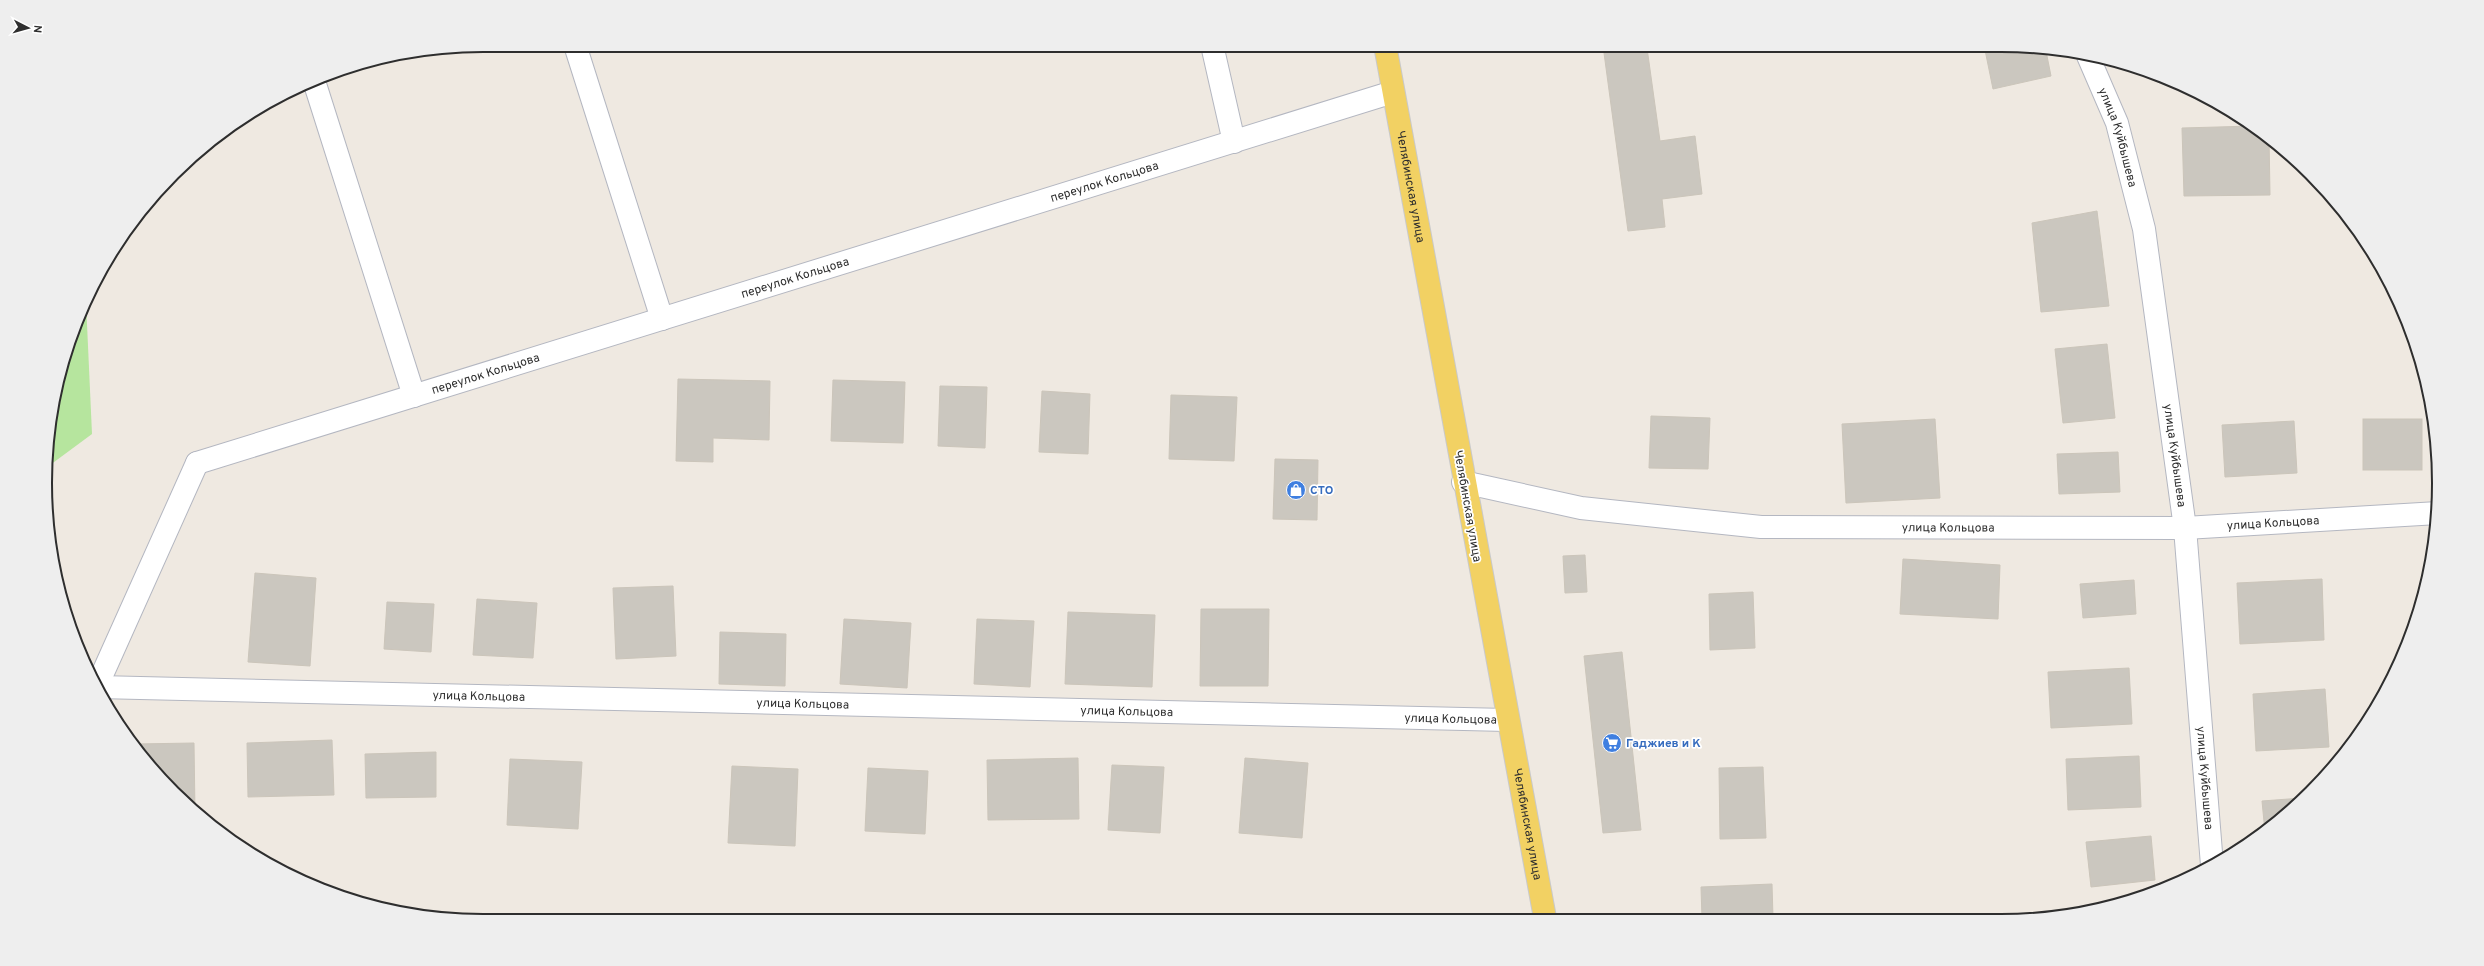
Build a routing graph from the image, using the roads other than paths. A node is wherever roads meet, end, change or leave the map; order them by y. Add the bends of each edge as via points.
1 (577, 52) edge
2 (1214, 52) edge
3 (1385, 52) edge
4 (2090, 61) edge
5 (316, 86) edge
6 (1393, 92) junction
7 (1234, 142) junction
8 (662, 319) junction
9 (414, 396) junction
10 (1463, 482) junction
11 (2431, 513) edge
12 (2185, 528) junction
13 (100, 680) edge
14 (103, 686) edge
15 (1507, 720) junction
16 (2211, 859) edge
17 (1544, 914) edge

1 - 8 street
2 - 7 street
3 - 6 main road, Челябинская улица
4 - 12 street, улица Куйбышева via 2117,123 2144,229
5 - 9 street
6 - 7 street, переулок Кольцова
6 - 10 main road, Челябинская улица
7 - 8 street, переулок Кольцова
8 - 9 street, переулок Кольцова
9 - 13 street, переулок Кольцова via 197,463
10 - 12 street, улица Кольцова via 1581,508 1761,527
10 - 15 main road, Челябинская улица
11 - 12 street, улица Кольцова
12 - 16 street, улица Куйбышева
14 - 15 street, улица Кольцова
15 - 17 main road, Челябинская улица

